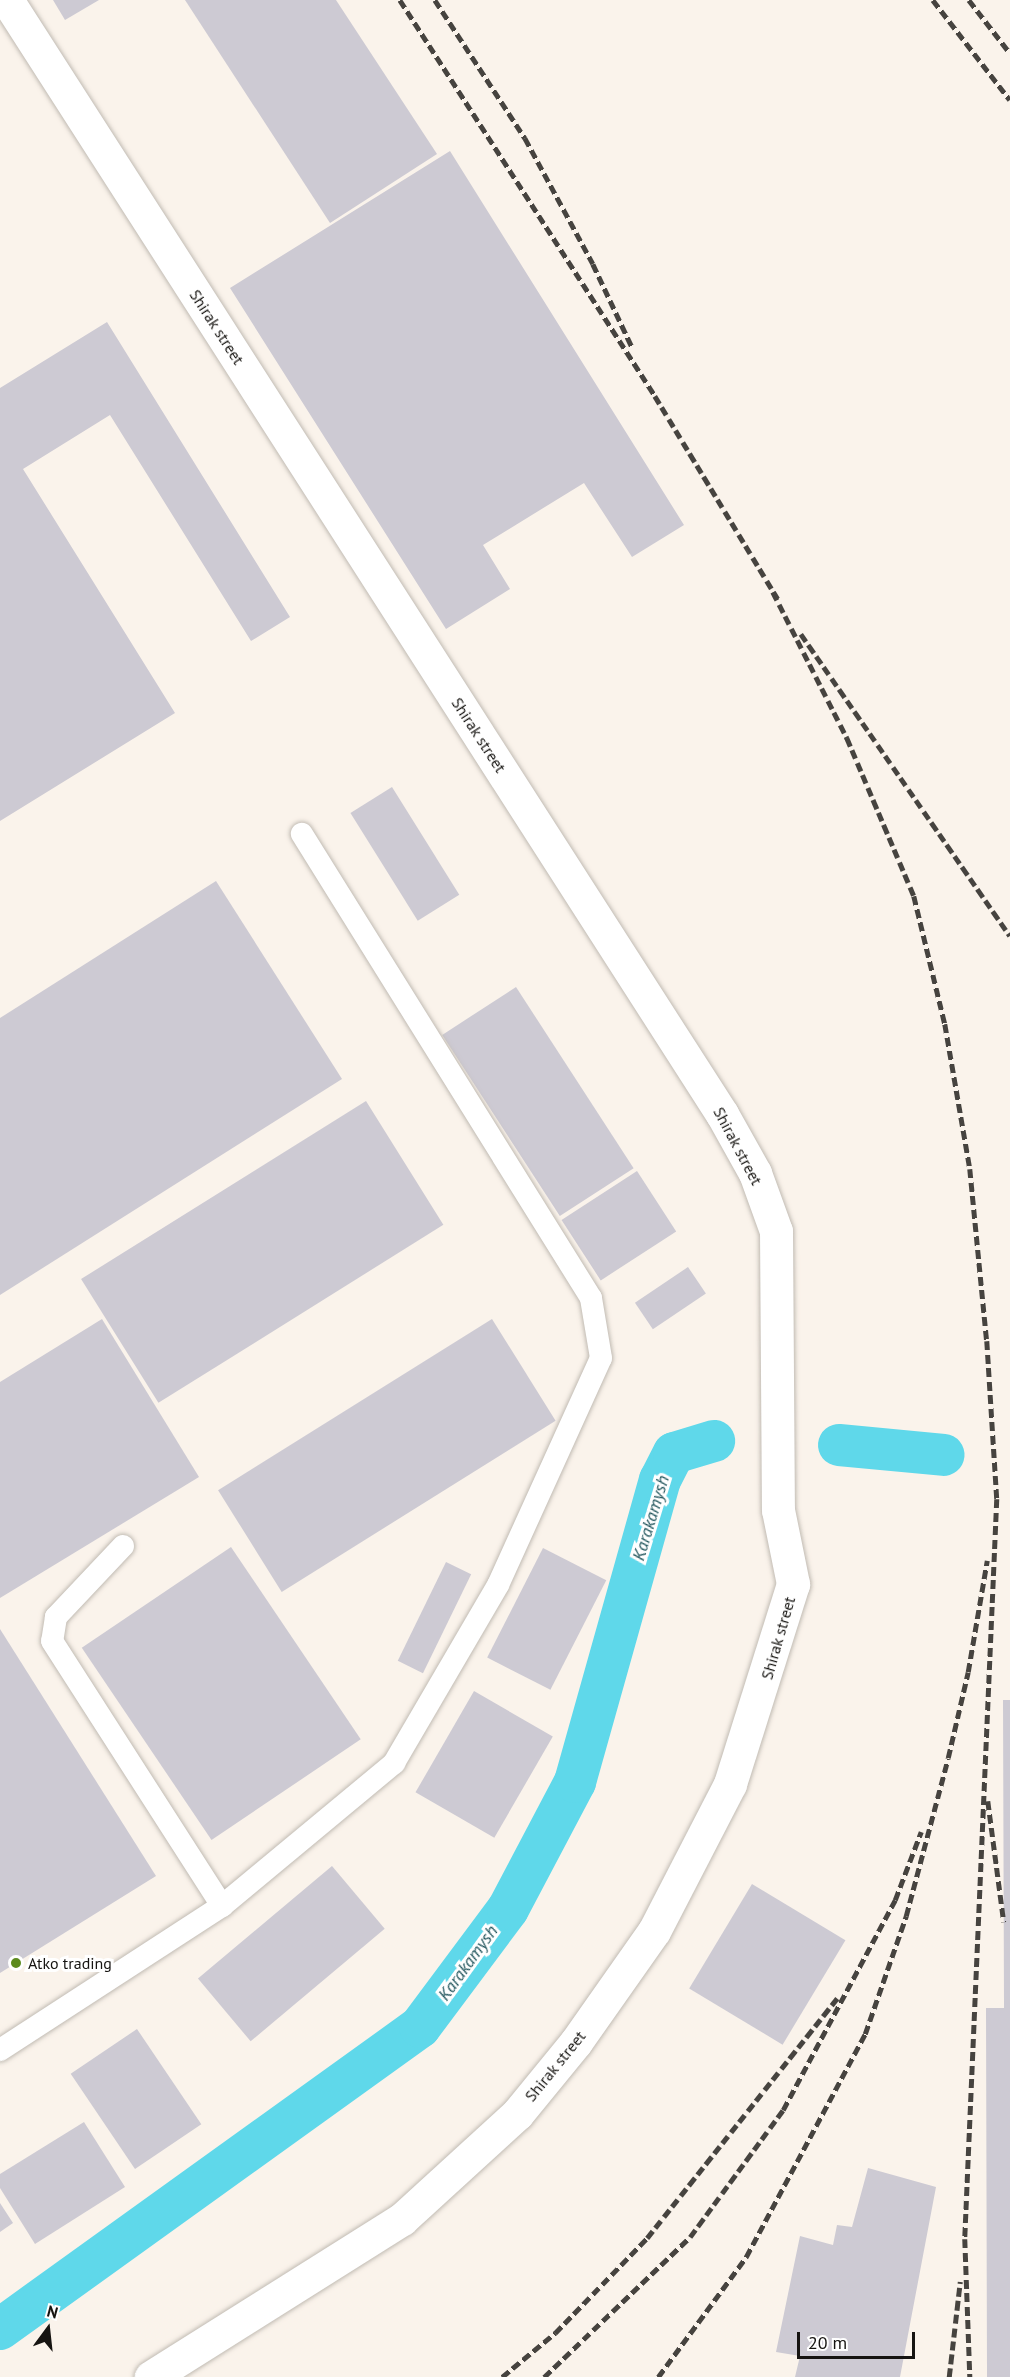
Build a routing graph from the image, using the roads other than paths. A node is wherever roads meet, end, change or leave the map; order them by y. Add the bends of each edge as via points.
1 (7, 0) edge
2 (302, 834) dead end
3 (123, 1546) dead end
4 (222, 1906) junction
5 (0, 2050) edge
6 (151, 2377) edge

1 - 6 street, Shirak street via 722,1114 755,1173 776,1231 778,1510 793,1584 730,1784 654,1931 576,2042 517,2114 402,2219
2 - 4 lane via 591,1298 601,1358 498,1586 394,1763
3 - 4 lane via 56,1617 52,1641
4 - 5 lane

